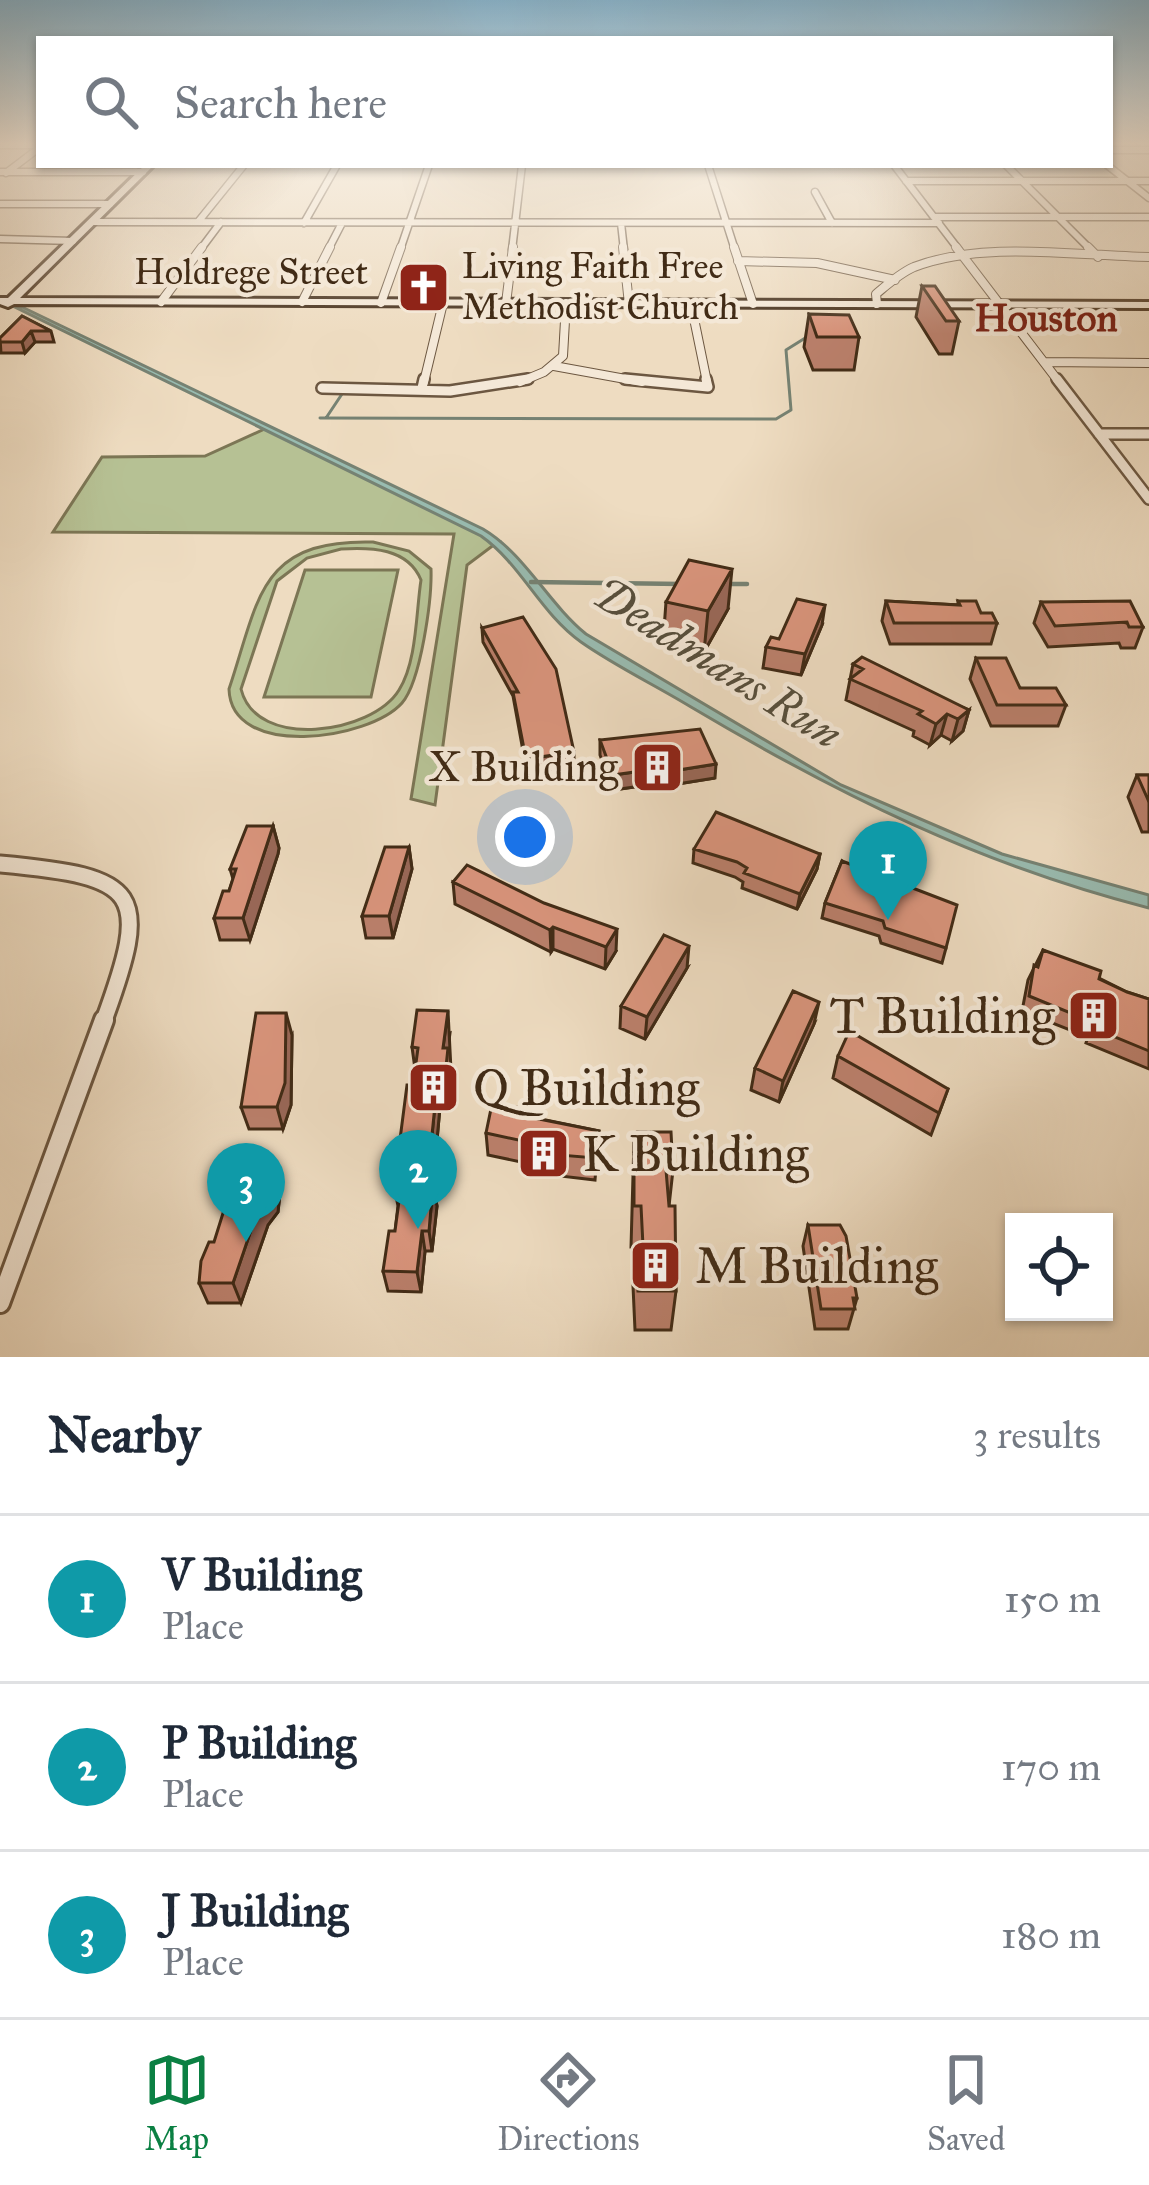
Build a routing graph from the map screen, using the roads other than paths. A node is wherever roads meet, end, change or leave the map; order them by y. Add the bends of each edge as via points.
1 (107, 207) edge
2 (210, 207) edge
3 (313, 207) edge
4 (414, 207) edge
5 (517, 207) edge
6 (722, 207) edge
7 (824, 207) edge
8 (926, 207) edge
9 (1048, 207) edge
10 (1058, 217) junction
11 (1149, 217) edge
12 (936, 220) junction
13 (92, 222) junction
14 (198, 222) junction
15 (221, 223) junction
16 (304, 223) junction
17 (342, 223) junction
18 (409, 223) junction
19 (515, 223) junction
20 (621, 223) junction
21 (727, 223) junction
22 (832, 223) junction
23 (0, 239) edge
24 (73, 241) junction
25 (1098, 257) junction
26 (1149, 257) edge
27 (966, 259) junction
28 (738, 261) junction
29 (895, 280) junction
30 (6, 302) edge
31 (161, 302) junction
32 (302, 302) junction
33 (381, 303) junction
34 (443, 303) junction
35 (506, 303) junction
36 (566, 303) junction
37 (628, 304) junction
38 (691, 304) junction
39 (753, 304) junction
40 (878, 304) junction
41 (1001, 305) junction
42 (1148, 306) edge
43 (0, 312) edge
44 (1045, 362) junction
45 (1149, 363) edge
46 (554, 366) junction
47 (322, 388) dead end
48 (422, 388) junction
49 (1099, 434) junction
50 (1149, 434) edge
51 (1149, 499) edge
52 (0, 864) edge
53 (0, 1303) edge

1 - 13 main road
2 - 14 street
3 - 16 street
4 - 18 street
5 - 19 street
6 - 21 street
7 - 22 street
8 - 12 street
9 - 10 street
10 - 11 street
10 - 12 street
10 - 25 street
12 - 22 street
12 - 27 street
13 - 14 street
13 - 24 main road
14 - 15 street
15 - 16 street
15 - 31 street
16 - 17 street
17 - 18 street
17 - 32 street
18 - 19 street
18 - 33 street
19 - 20 street
19 - 35 street
20 - 21 street
20 - 37 street
21 - 22 street
21 - 28 street
23 - 24 street
24 - 30 main road
25 - 26 street
25 - 27 street
27 - 29 street via 920,265
27 - 41 street
28 - 29 street via 817,263
28 - 39 street
29 - 40 street via 874,296
30 - 31 main road, Holdrege Street
30 - 43 main road
31 - 32 main road, Holdrege Street
32 - 33 main road, Holdrege Street
33 - 34 main road, Holdrege Street
34 - 35 main road, Holdrege Street
34 - 48 street
35 - 36 main road, Holdrege Street
36 - 37 main road, Holdrege Street
36 - 46 street via 565,350
37 - 38 main road, Holdrege Street
38 - 39 main road, Holdrege Street
38 - 46 street via 708,387
39 - 40 main road, Holdrege Street
40 - 41 main road, Holdrege Street
41 - 42 main road, Holdrege Street
41 - 44 street
44 - 45 street
44 - 49 street
46 - 48 street via 502,386
47 - 48 street
49 - 50 street
49 - 51 street
52 - 53 street via 96,878 132,911 130,951

